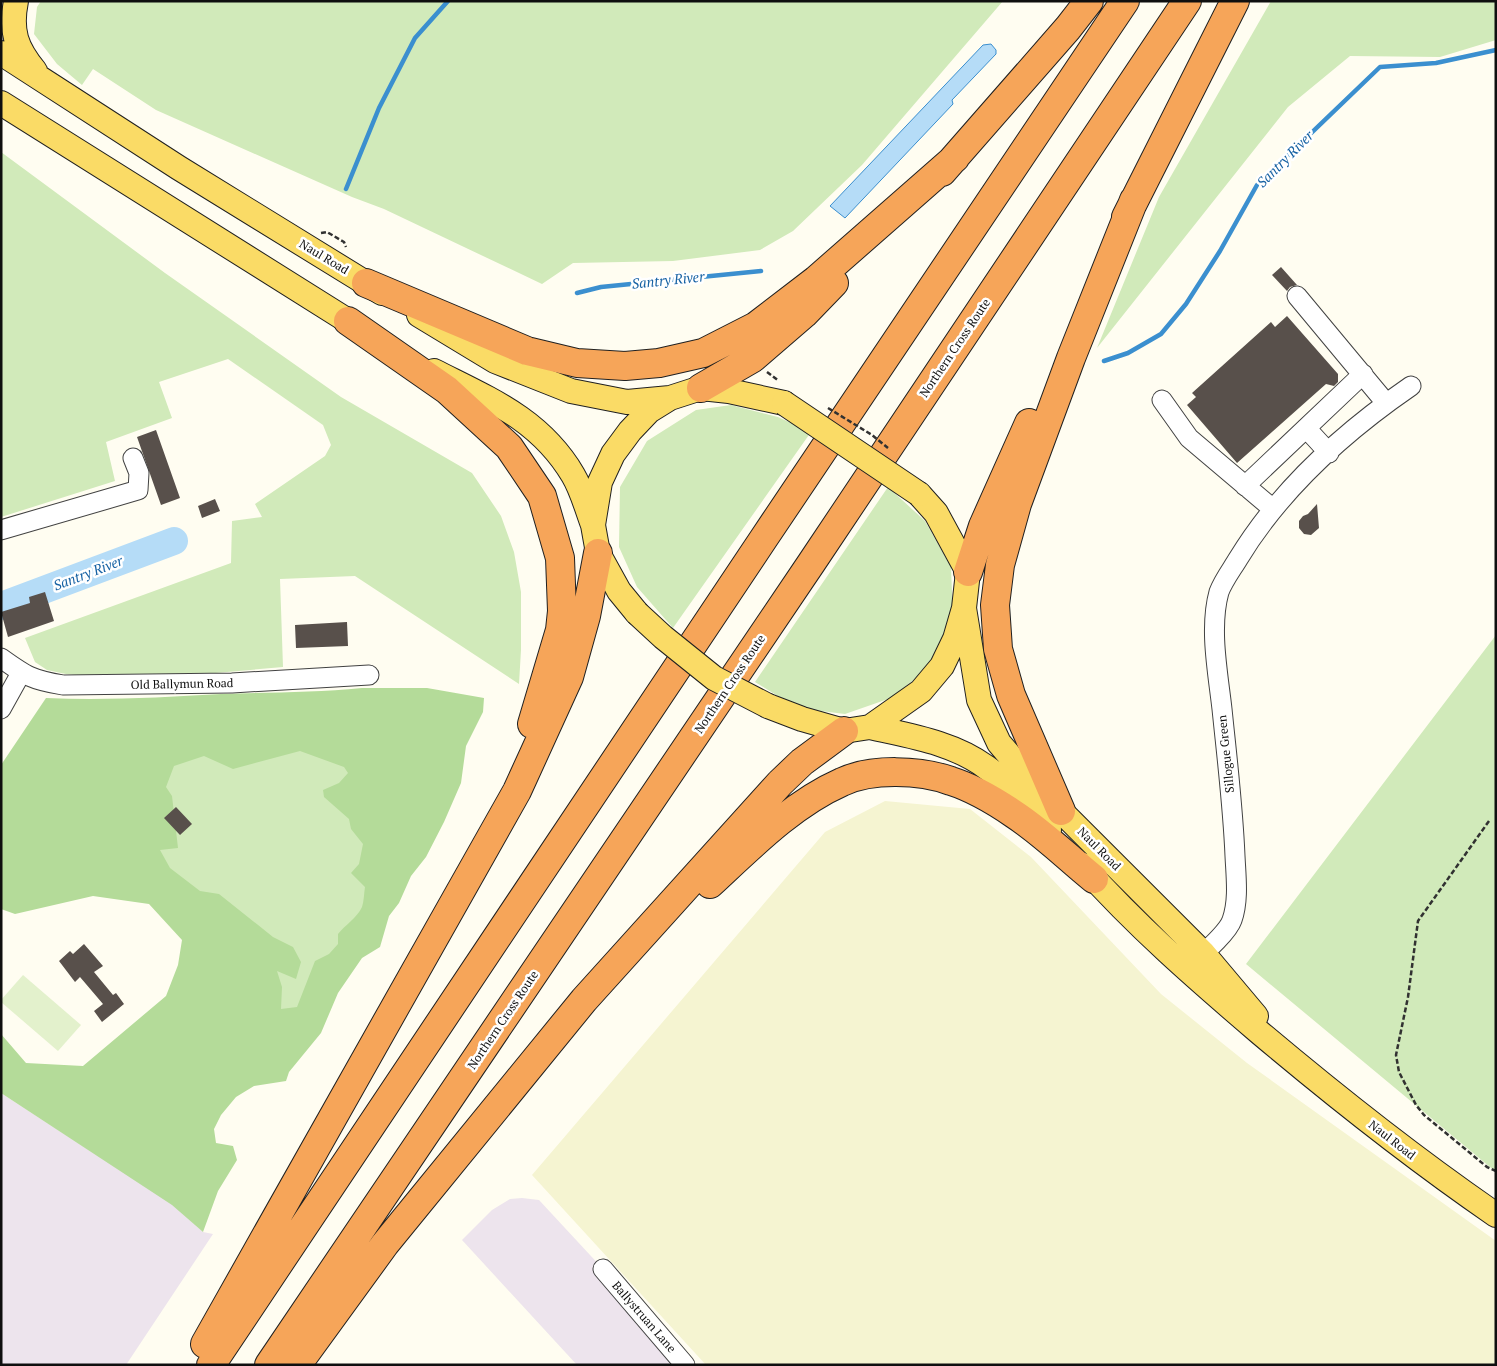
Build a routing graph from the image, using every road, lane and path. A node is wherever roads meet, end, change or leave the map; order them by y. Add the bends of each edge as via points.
1 (16, 1) edge
2 (1089, 1) edge
3 (1126, 1) edge
4 (1187, 1) edge
5 (1235, 1) edge
6 (1, 53) edge
7 (47, 84) junction
8 (1, 103) edge
9 (956, 158) junction
10 (1134, 200) junction
11 (316, 234) dead end
12 (348, 252) dead end
13 (366, 283) junction
14 (1297, 296) dead end
15 (348, 321) junction
16 (753, 358) junction
17 (1364, 374) junction
18 (1411, 386) dead end
19 (701, 388) junction
20 (782, 392) junction
21 (670, 398) junction
22 (1162, 400) dead end
23 (1386, 403) junction
24 (1306, 428) junction
25 (1329, 452) junction
26 (134, 458) dead end
27 (1245, 486) junction
28 (1274, 510) junction
29 (593, 525) junction
30 (1, 530) edge
31 (598, 553) junction
32 (968, 572) junction
33 (964, 608) junction
34 (1, 658) edge
35 (21, 673) junction
36 (369, 675) dead end
37 (1, 709) edge
38 (857, 729) junction
39 (1061, 811) junction
40 (1488, 821) dead end
41 (1094, 879) junction
42 (465, 884) junction
43 (1203, 953) junction
44 (1186, 969) junction
45 (584, 1000) junction
46 (1292, 1060) junction
47 (1496, 1172) edge
48 (1496, 1215) edge
49 (603, 1269) dead end
50 (194, 1365) edge
51 (211, 1365) edge
52 (269, 1365) edge
53 (296, 1365) edge
54 (685, 1365) edge

1 - 7 main road via 14,31 17,46
2 - 9 highway
3 - 51 highway
4 - 52 highway, Northern Cross Route via 818,554
5 - 10 highway
6 - 7 main road, Naul Road
7 - 13 main road, Naul Road
8 - 15 main road
9 - 13 highway via 816,280 756,326 703,353 659,363 625,366 577,363 528,352
9 - 16 highway via 804,314
10 - 32 highway via 985,522
10 - 39 highway via 1017,504 1000,565 996,606 998,650 1011,695
11 - 12 path via 327,232 344,242
13 - 21 main road, Naul Road via 494,361 534,378 571,391 627,402
14 - 17 street
15 - 29 main road via 430,369 500,404 544,436 574,476
15 - 42 highway via 447,390 509,447 542,496 560,558 562,611 557,640 526,744
16 - 19 highway
16 - 20 path
17 - 23 street
17 - 24 street
18 - 23 street, Sillogue Green
19 - 20 main road
19 - 21 main road
20 - 32 main road, bridge via 919,494 936,513
21 - 29 main road via 649,411 613,454 600,482
22 - 27 street via 1190,438
23 - 25 street, Sillogue Green
24 - 25 street
24 - 27 street
25 - 28 street, Sillogue Green
26 - 30 street via 138,490
27 - 28 street
28 - 43 street, Sillogue Green via 1220,591 1215,628 1217,665 1237,897 1232,922
29 - 31 main road, Naul Road
31 - 38 main road, Naul Road, bridge via 619,591 637,612 714,678 768,706 802,719
31 - 42 highway via 586,616 569,677 517,791
32 - 33 main road
33 - 38 main road via 955,639 942,666 921,691
33 - 39 main road, Naul Road via 979,700 995,735 1027,776
34 - 35 street, Old Ballymun Road
35 - 36 street, Old Ballymun Road via 41,682 104,686
35 - 37 street
38 - 41 main road, Naul Road via 937,742 971,757 987,768
38 - 45 highway via 802,762 780,783
39 - 43 main road, Naul Road
40 - 47 path via 1418,921 1408,997 1396,1054 1399,1072 1424,1115
41 - 44 main road, Naul Road
41 - 45 highway via 1016,815 950,780 907,772 871,774 843,781 775,825
42 - 50 highway
43 - 44 street, Sillogue Green
43 - 46 main road, Naul Road
44 - 46 main road, Naul Road
45 - 53 highway via 386,1244
46 - 48 main road, Naul Road via 1434,1173
49 - 54 street, Ballystruan Lane

